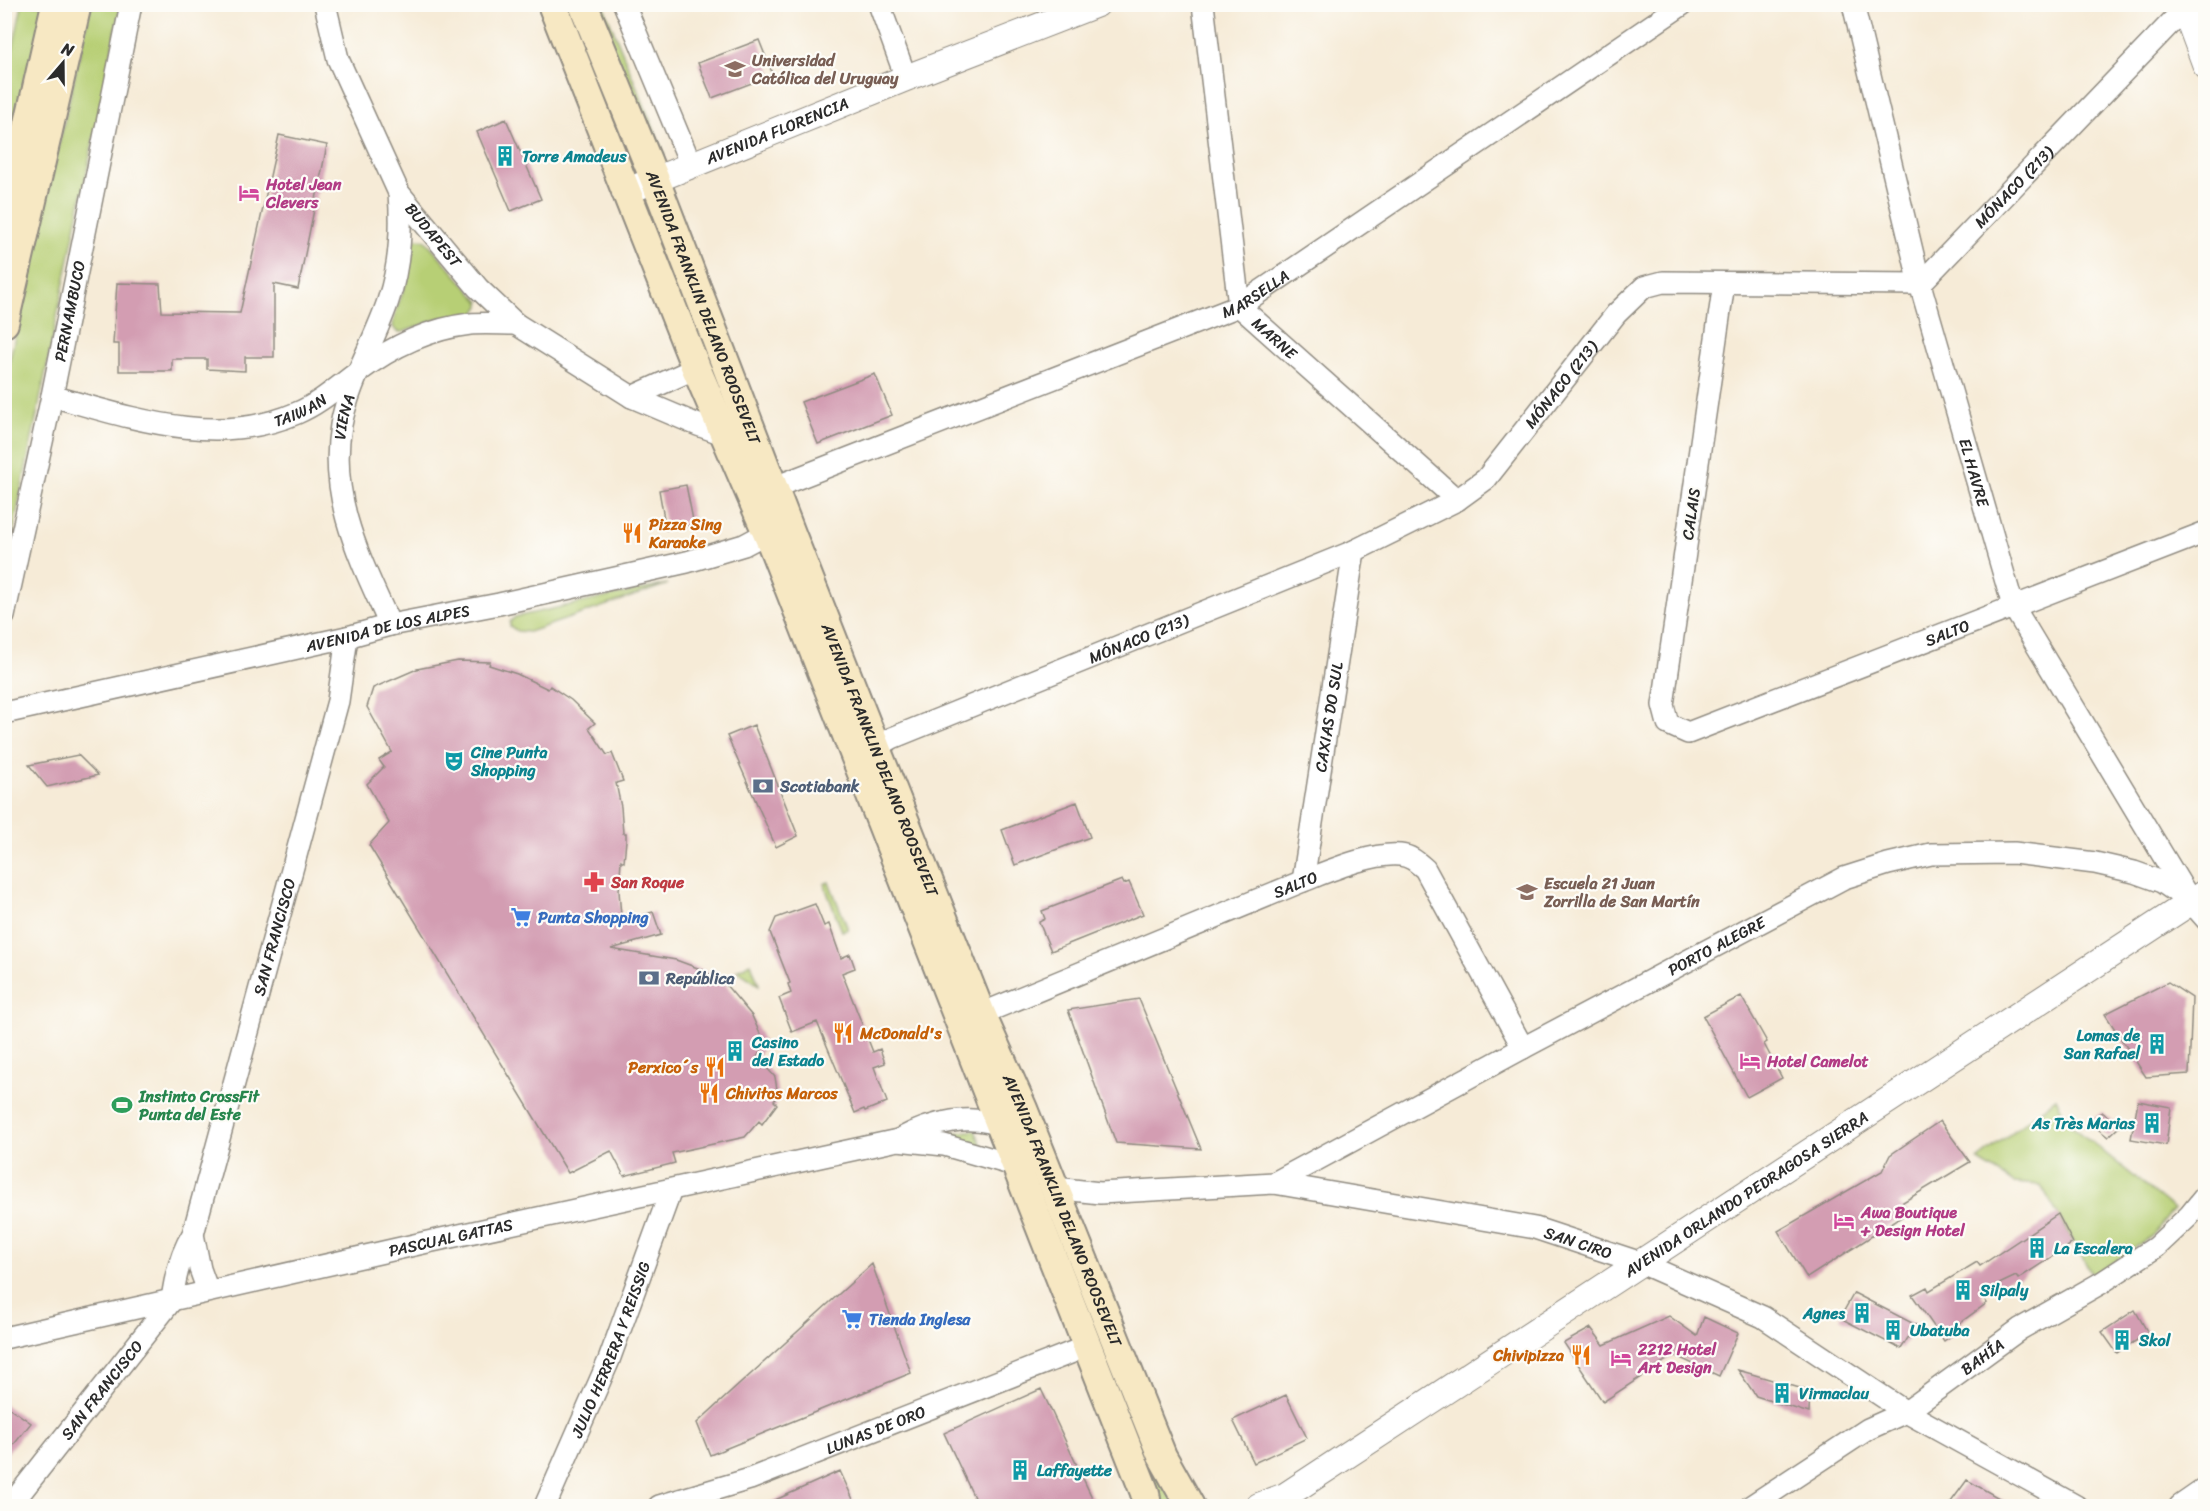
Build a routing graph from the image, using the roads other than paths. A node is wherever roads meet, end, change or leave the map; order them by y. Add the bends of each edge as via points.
1 (56, 4) edge
2 (77, 4) edge
3 (131, 4) edge
4 (325, 4) edge
5 (552, 4) edge
6 (583, 4) edge
7 (624, 4) edge
8 (879, 4) edge
9 (1097, 4) edge
10 (1203, 4) edge
11 (1683, 4) edge
12 (1853, 4) edge
13 (2184, 6) edge
14 (2205, 66) edge
15 (906, 78) junction
16 (691, 165) junction
17 (655, 180) junction
18 (625, 192) junction
19 (399, 193) junction
20 (4, 234) edge
21 (1724, 283) junction
22 (1920, 284) junction
23 (1239, 306) junction
24 (4, 323) edge
25 (516, 324) junction
26 (696, 368) junction
27 (361, 370) junction
28 (52, 396) junction
29 (632, 397) junction
30 (726, 435) junction
31 (774, 487) junction
32 (1457, 500) junction
33 (777, 527) junction
34 (2205, 532) edge
35 (1354, 551) junction
36 (2013, 606) junction
37 (4, 616) edge
38 (390, 625) junction
39 (346, 637) junction
40 (4, 713) edge
41 (1688, 733) joint
42 (876, 747) junction
43 (1303, 881) junction
44 (2201, 904) edge
45 (981, 1014) junction
46 (1523, 1048) junction
47 (1000, 1125) junction
48 (898, 1140) junction
49 (1017, 1166) junction
50 (1274, 1183) junction
51 (1055, 1188) junction
52 (671, 1190) junction
53 (2205, 1195) edge
54 (1066, 1217) junction
55 (193, 1234) junction
56 (1641, 1263) junction
57 (208, 1291) junction
58 (172, 1300) junction
59 (4, 1338) edge
60 (1088, 1346) junction
61 (1906, 1412) junction
62 (2205, 1488) edge
63 (1280, 1501) edge
64 (10, 1506) edge
65 (545, 1506) edge
66 (659, 1506) edge
67 (1147, 1506) edge
68 (1190, 1506) edge
69 (1259, 1506) edge
70 (1751, 1506) edge
71 (2076, 1506) edge
72 (2180, 1506) edge

1 - 20 main road
2 - 24 main road
3 - 28 street, PERNAMBUCO
4 - 19 street, BUDAPEST via 338,59
5 - 18 main road, AVENIDA FRANKLIN DELANO ROOSEVELT
6 - 17 main road, AVENIDA FRANKLIN DELANO ROOSEVELT
7 - 16 street
8 - 15 street
9 - 15 street, AVENIDA FLORENCIA
10 - 23 street, MARNE
11 - 23 street, MARSELLA
12 - 22 street, EL HAVRE
13 - 14 street
13 - 22 street, MÓNACO (213)
15 - 16 street, AVENIDA FLORENCIA
16 - 17 street, AVENIDA FLORENCIA
17 - 18 street, AVENIDA FLORENCIA
17 - 31 main road, AVENIDA FRANKLIN DELANO ROOSEVELT
18 - 26 main road, AVENIDA FRANKLIN DELANO ROOSEVELT
19 - 25 street, BUDAPEST via 478,288
19 - 27 street via 396,272
21 - 22 street, MÓNACO (213)
21 - 32 street, MÓNACO (213) via 1663,282 1644,286 1616,314 1486,479
21 - 41 street, CALAIS via 1663,705 1668,724
22 - 36 street, EL HAVRE
23 - 31 street, MARSELLA
23 - 32 street, MARNE
25 - 27 street via 471,324 430,332 399,345
25 - 29 street, BUDAPEST
26 - 29 street
26 - 30 main road, AVENIDA FRANKLIN DELANO ROOSEVELT
27 - 28 street, TAIWAN via 300,413 248,427 183,428
27 - 38 street, VIENA via 342,424 342,501 362,563
28 - 37 street, PERNAMBUCO
29 - 30 street, BUDAPEST
30 - 33 main road, AVENIDA FRANKLIN DELANO ROOSEVELT
31 - 33 main road, AVENIDA FRANKLIN DELANO ROOSEVELT
32 - 35 street, MÓNACO (213)
33 - 38 street, AVENIDA DE LOS ALPES via 744,545 687,562
33 - 42 main road, AVENIDA FRANKLIN DELANO ROOSEVELT
33 - 47 main road, AVENIDA FRANKLIN DELANO ROOSEVELT
34 - 36 street, SALTO
35 - 42 street, MÓNACO (213)
35 - 43 street, CAXIAS DO SUL
36 - 41 street, SALTO
36 - 44 street, EL HAVRE
38 - 39 street, AVENIDA DE LOS ALPES
39 - 40 street, AVENIDA DE LOS ALPES
39 - 55 street, SAN FRANCISCO via 338,701
42 - 45 main road, AVENIDA FRANKLIN DELANO ROOSEVELT
43 - 45 street, SALTO
43 - 46 street, SALTO via 1349,864 1387,856 1413,859 1425,869
44 - 46 street, PORTO ALEGRE via 2162,882 2095,863 2014,853 1931,855 1888,864 1844,878
44 - 56 street, AVENIDA ORLANDO PEDRAGOSA SIERRA
45 - 51 main road, AVENIDA FRANKLIN DELANO ROOSEVELT
46 - 50 street, PORTO ALEGRE
47 - 48 street, PASCUAL GATTAS via 974,1119 952,1122 918,1129
47 - 49 main road, AVENIDA FRANKLIN DELANO ROOSEVELT
47 - 54 street, PASCUAL GATTAS via 1025,1142 1050,1200
48 - 49 street, PASCUAL GATTAS via 944,1145
48 - 52 street, PASCUAL GATTAS
49 - 60 main road, AVENIDA FRANKLIN DELANO ROOSEVELT
50 - 51 street, SAN CIRO via 1100,1193
50 - 56 street, SAN CIRO via 1535,1228
51 - 54 main road, AVENIDA FRANKLIN DELANO ROOSEVELT
52 - 57 street, PASCUAL GATTAS
52 - 65 street, JULIO HERRERA Y REISSIG via 609,1360
53 - 61 street, BAHÍA via 2156,1247 2020,1329
54 - 68 main road, AVENIDA FRANKLIN DELANO ROOSEVELT via 1162,1456
55 - 57 street, SAN FRANCISCO
55 - 58 street, SAN FRANCISCO via 184,1247
56 - 61 street, SAN CIRO via 1763,1317
56 - 63 street, AVENIDA ORLANDO PEDRAGOSA SIERRA
57 - 58 street, PASCUAL GATTAS
58 - 59 street, PASCUAL GATTAS
58 - 64 street, SAN FRANCISCO
60 - 66 street, LUNAS DE ORO via 750,1479
60 - 67 main road, AVENIDA FRANKLIN DELANO ROOSEVELT
61 - 70 street, BAHÍA via 1868,1429
61 - 71 street, SAN CIRO
62 - 72 street
63 - 69 street, AVENIDA ORLANDO PEDRAGOSA SIERRA

